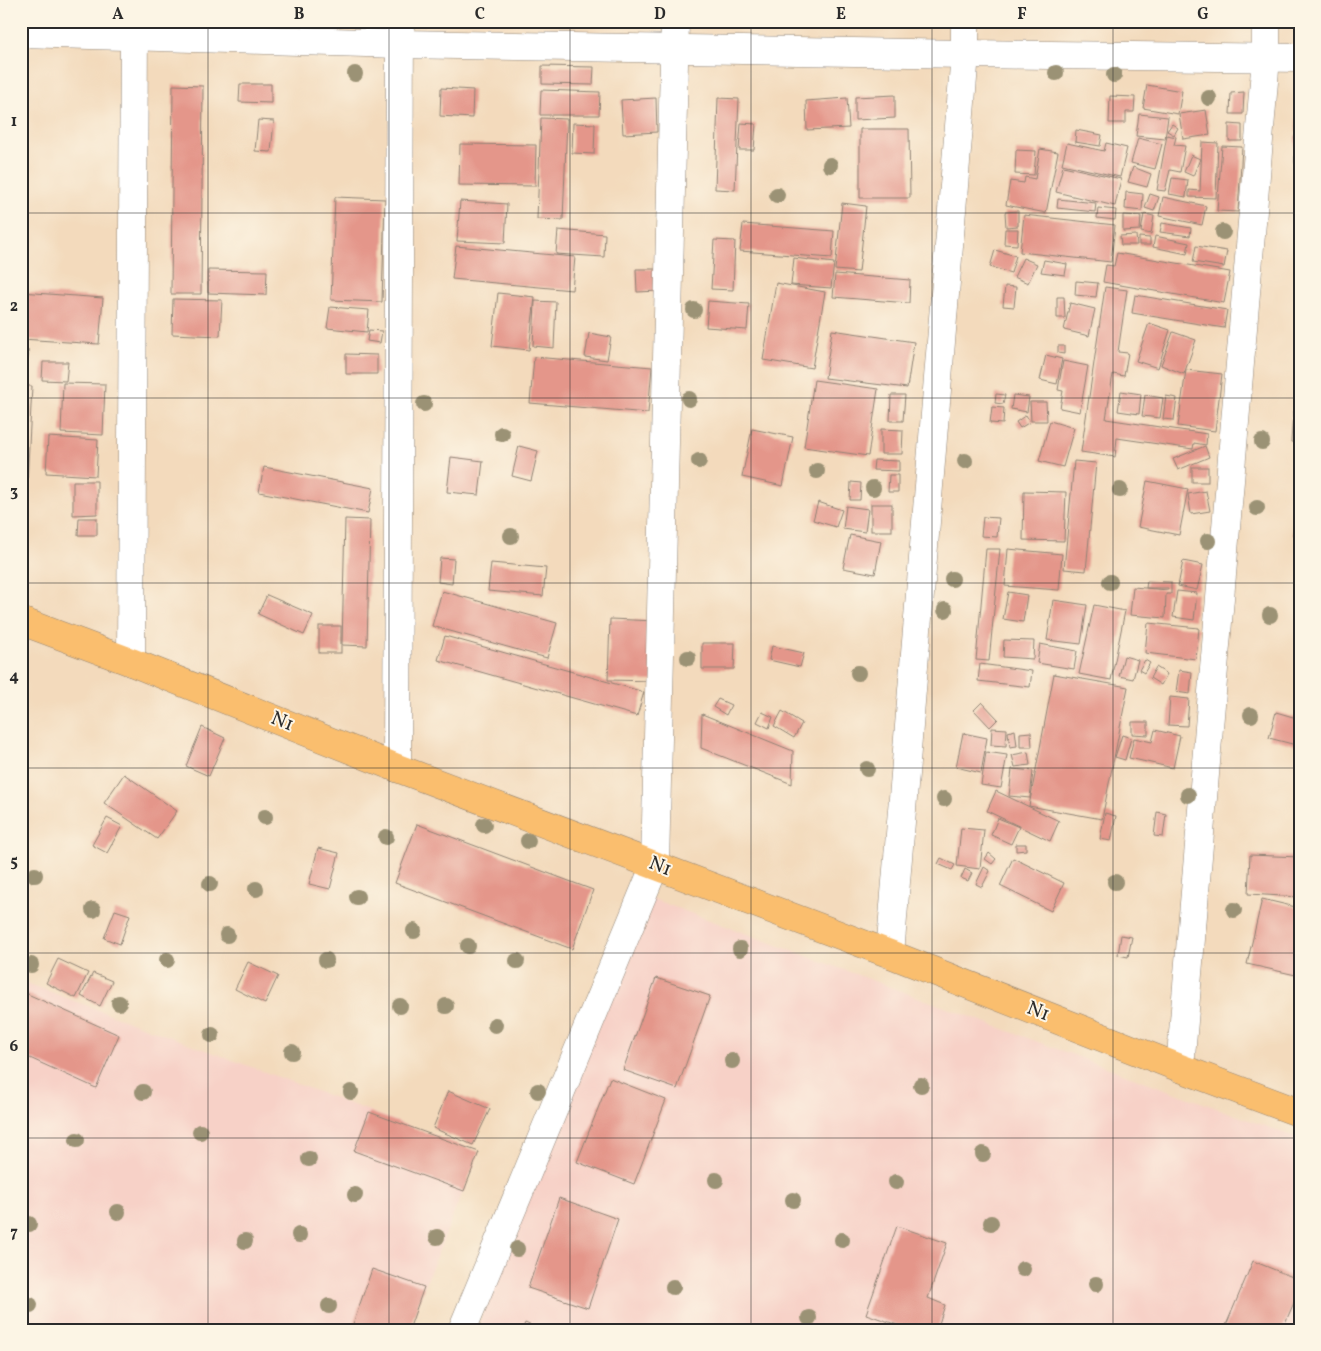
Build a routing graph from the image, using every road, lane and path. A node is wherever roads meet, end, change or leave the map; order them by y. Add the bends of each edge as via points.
1 (675, 21) edge
2 (965, 21) edge
3 (1266, 21) edge
4 (134, 29) edge
5 (21, 33) edge
6 (399, 33) edge
7 (674, 49) junction
8 (965, 54) junction
9 (1266, 58) junction
10 (1300, 58) edge
11 (21, 620) edge
12 (131, 662) junction
13 (397, 768) junction
14 (654, 865) junction
15 (890, 954) junction
16 (1180, 1068) junction
17 (1300, 1113) edge
18 (462, 1330) edge

1 - 7 street
2 - 8 street
3 - 9 street
4 - 5 street
4 - 6 street
4 - 12 street
6 - 7 street
6 - 13 street
7 - 8 street
7 - 14 street
8 - 9 street
8 - 15 street
9 - 10 street
9 - 16 street
11 - 12 highway, N1
12 - 13 highway, N1
13 - 14 highway, N1
14 - 15 highway, N1
14 - 18 street
15 - 16 highway, N1
16 - 17 highway, N1

